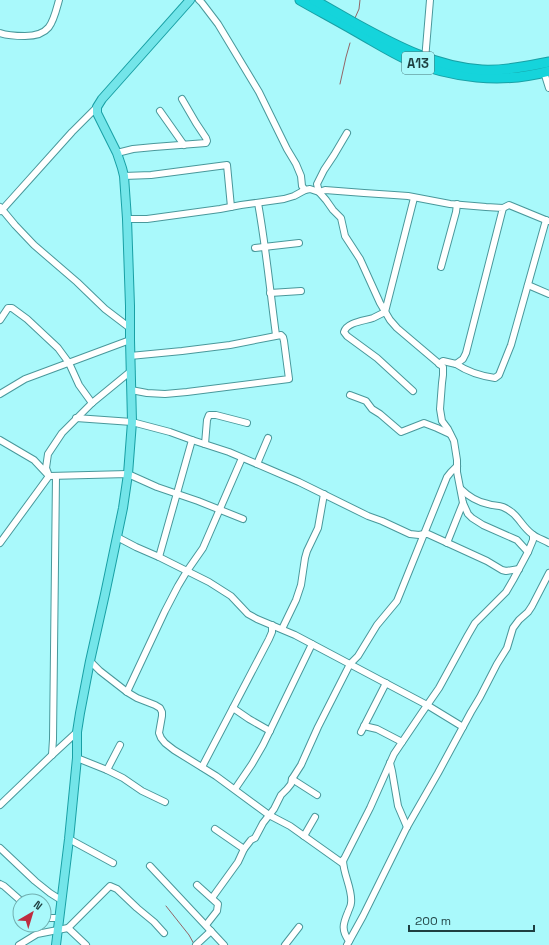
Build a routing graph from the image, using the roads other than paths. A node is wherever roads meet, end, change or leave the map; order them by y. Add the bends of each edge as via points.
1 (59, 0) edge
2 (190, 0) edge
3 (199, 0) edge
4 (300, 0) edge
5 (314, 0) edge
6 (430, 0) edge
7 (0, 33) edge
8 (425, 62) junction
9 (549, 62) edge
10 (546, 71) edge
11 (549, 88) edge
12 (182, 99) dead end
13 (97, 107) junction
14 (160, 111) dead end
15 (347, 133) dead end
16 (184, 145) junction
17 (117, 153) junction
18 (124, 176) junction
19 (305, 190) junction
20 (319, 192) junction
21 (414, 198) junction
22 (258, 203) junction
23 (457, 204) junction
24 (231, 207) junction
25 (504, 208) junction
26 (1, 209) edge
27 (127, 219) junction
28 (547, 221) edge
29 (299, 243) dead end
30 (265, 246) junction
31 (255, 248) dead end
32 (441, 267) dead end
33 (528, 285) junction
34 (302, 291) dead end
35 (270, 293) junction
36 (549, 294) edge
37 (385, 312) junction
38 (0, 320) edge
39 (130, 328) junction
40 (276, 335) junction
41 (130, 340) junction
42 (130, 356) junction
43 (69, 364) junction
44 (439, 364) junction
45 (456, 364) junction
46 (131, 371) junction
47 (131, 390) junction
48 (413, 391) dead end
49 (0, 394) edge
50 (350, 395) dead end
51 (92, 403) junction
52 (76, 418) junction
53 (132, 422) junction
54 (247, 422) dead end
55 (450, 434) junction
56 (268, 438) dead end
57 (0, 440) edge
58 (192, 440) junction
59 (205, 444) junction
60 (242, 458) junction
61 (257, 464) junction
62 (457, 466) junction
63 (128, 474) junction
64 (52, 476) junction
65 (461, 489) junction
66 (177, 494) junction
67 (324, 494) junction
68 (463, 504) junction
69 (219, 510) junction
70 (243, 519) dead end
71 (424, 534) junction
72 (533, 535) junction
73 (117, 538) junction
74 (0, 543) edge
75 (447, 543) junction
76 (549, 543) edge
77 (528, 552) junction
78 (159, 556) junction
79 (519, 569) junction
80 (187, 571) junction
81 (549, 573) edge
82 (272, 625) junction
83 (282, 629) junction
84 (312, 644) junction
85 (90, 662) junction
86 (350, 664) junction
87 (386, 684) junction
88 (127, 692) junction
89 (427, 705) junction
90 (233, 708) junction
91 (463, 727) junction
92 (270, 731) junction
93 (77, 732) junction
94 (402, 742) junction
95 (120, 745) dead end
96 (52, 755) junction
97 (77, 758) junction
98 (390, 763) junction
99 (202, 767) junction
100 (107, 770) junction
101 (292, 779) junction
102 (235, 789) junction
103 (317, 795) dead end
104 (165, 802) dead end
105 (0, 805) edge
106 (269, 814) junction
107 (315, 818) dead end
108 (407, 827) junction
109 (214, 829) dead end
110 (304, 836) junction
111 (69, 839) junction
112 (0, 848) edge
113 (244, 849) junction
114 (343, 860) junction
115 (113, 862) dead end
116 (150, 866) dead end
117 (0, 884) edge
118 (197, 885) dead end
119 (12, 893) edge
120 (212, 898) junction
121 (61, 900) junction
122 (52, 918) edge
123 (59, 918) junction
124 (206, 925) junction
125 (299, 927) dead end
126 (68, 928) junction
127 (58, 930) junction
128 (211, 931) junction
129 (164, 933) dead end
130 (348, 943) edge
131 (19, 945) edge
132 (56, 945) edge
133 (86, 945) edge
134 (196, 945) edge
135 (224, 945) edge
136 (285, 945) edge

1 - 7 street via 53,22 44,32 32,36 8,36
2 - 13 main road
3 - 19 street via 218,24 259,92 296,164
4 - 8 highway, A13 via 389,51 407,59
5 - 8 highway, A13
6 - 8 street
8 - 9 highway, A13 via 482,70 502,70
8 - 10 highway, A13 via 444,72 482,78 526,76
10 - 11 street
12 - 16 street via 207,141
13 - 17 main road via 97,113
13 - 26 street
14 - 16 street
15 - 20 street via 317,184
16 - 17 street via 133,149
17 - 18 main road
18 - 24 street via 227,165
18 - 27 main road
19 - 20 street
19 - 22 street via 284,199
20 - 21 street via 325,190
20 - 37 street via 341,218 345,236 360,259
21 - 23 street
21 - 37 street
22 - 24 street
22 - 30 street
23 - 25 street
23 - 32 street
24 - 27 street via 147,219
25 - 28 street via 510,205
25 - 45 street via 466,353
26 - 39 street via 34,245
27 - 39 main road
28 - 33 street
29 - 30 street
30 - 31 street
30 - 35 street
33 - 36 street
33 - 45 street via 511,345 498,377 482,376
34 - 35 street
35 - 40 street
37 - 44 street via 398,328
37 - 48 street via 350,325 344,332
38 - 43 street via 8,308 12,308 58,348
39 - 41 main road
40 - 42 street via 230,345
40 - 47 street via 283,337 289,379 165,394
41 - 42 main road
41 - 43 street
42 - 46 main road
43 - 49 street via 26,379
43 - 51 street via 79,385
44 - 45 street via 443,361
44 - 55 street via 444,370 440,408 442,421
46 - 47 main road
46 - 51 street
47 - 53 main road
50 - 55 street via 366,401 372,409 401,432 424,423
51 - 52 street
52 - 53 street
52 - 64 street via 48,454 46,468
53 - 58 street
53 - 63 main road
54 - 59 street via 209,415
55 - 62 street via 456,450
56 - 61 street
57 - 64 street via 34,460
58 - 59 street
58 - 66 street
59 - 60 street
60 - 61 street
60 - 69 street
61 - 67 street
62 - 65 street
62 - 71 street via 447,477
63 - 64 street
63 - 66 street
63 - 73 main road
64 - 74 street
64 - 96 street
65 - 68 street
65 - 72 street via 479,501 502,506 514,514
66 - 69 street
66 - 78 street
67 - 71 street via 410,534
67 - 83 street via 318,528 305,558 301,585
68 - 75 street
68 - 77 street via 472,518 516,540
69 - 70 street
69 - 80 street via 203,548
71 - 75 street
71 - 86 street via 396,601
72 - 76 street
72 - 77 street
73 - 78 street
73 - 85 main road
75 - 79 street via 502,570
77 - 79 street
78 - 80 street
79 - 89 street via 506,592 475,623
80 - 82 street via 230,596 248,614
80 - 88 street
81 - 91 street via 532,606 513,628 507,648
82 - 83 street
82 - 90 street via 269,639
83 - 84 street
84 - 86 street
84 - 92 street
85 - 88 street
85 - 93 main road
86 - 87 street
86 - 101 street
87 - 89 street
87 - 94 street via 363,729 377,729
88 - 99 street via 160,708 161,738 174,750
89 - 91 street
89 - 94 street
90 - 92 street
90 - 99 street
91 - 108 street
92 - 102 street
93 - 96 street
93 - 97 main road
94 - 98 street
95 - 100 street
96 - 105 street
97 - 100 street
97 - 111 main road
98 - 108 street via 398,806
98 - 114 street
99 - 102 street
100 - 104 street
101 - 103 street
101 - 106 street
102 - 106 street
106 - 110 street
106 - 113 street via 255,838
107 - 110 street
108 - 130 street
109 - 113 street
110 - 114 street via 342,863
111 - 115 street
111 - 121 main road
112 - 121 street via 35,881
113 - 120 street via 238,862
114 - 130 street via 351,896 344,924 344,934
116 - 124 street
117 - 119 street
118 - 120 street
120 - 124 street via 218,904 217,911
121 - 123 main road
122 - 123 street
123 - 127 main road
124 - 128 street
125 - 136 street
126 - 127 street
126 - 129 street via 110,886 117,889
126 - 133 street
127 - 131 street via 37,934
127 - 132 main road
128 - 134 street
128 - 135 street

